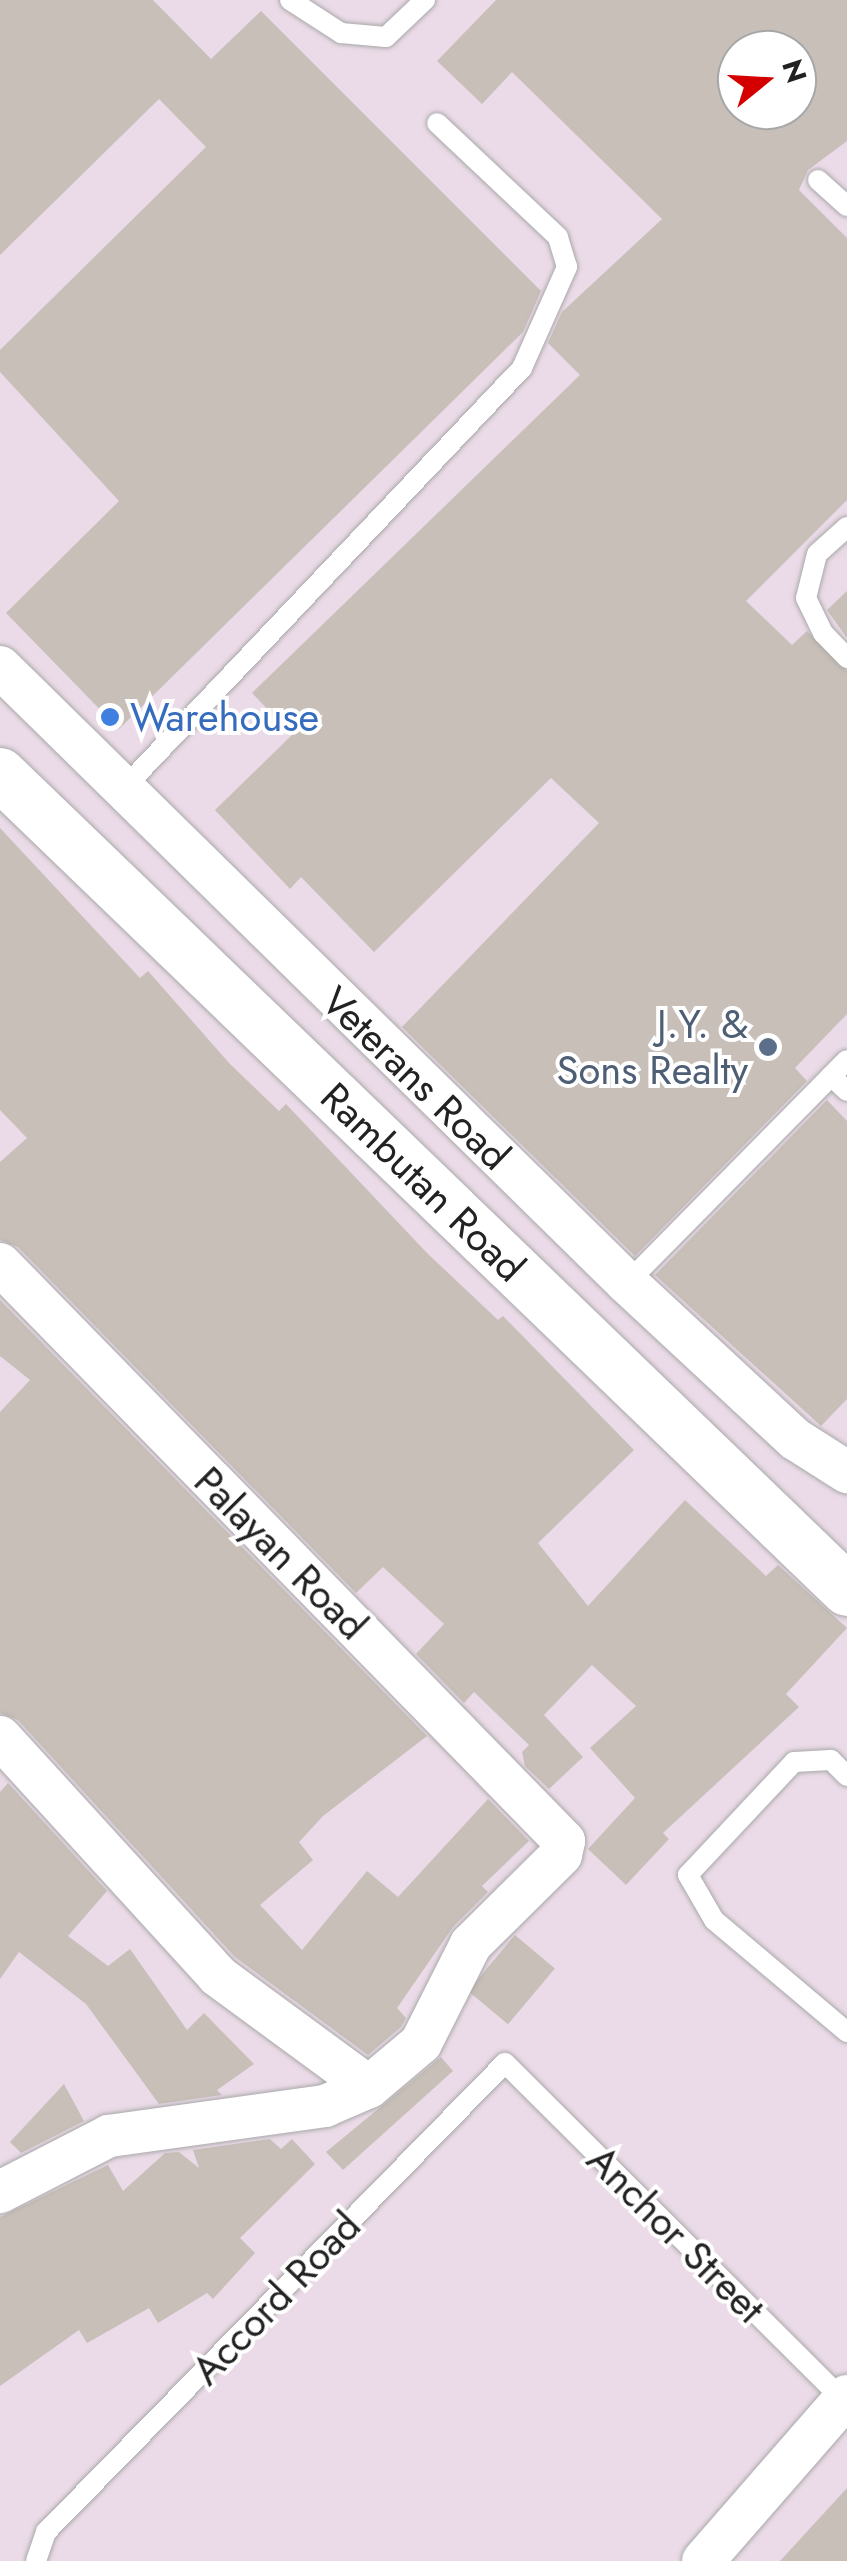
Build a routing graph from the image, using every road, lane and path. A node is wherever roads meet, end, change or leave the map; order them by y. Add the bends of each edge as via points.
1 (290, 0) edge
2 (425, 0) edge
3 (437, 123) dead end
4 (818, 180) dead end
5 (847, 206) edge
6 (847, 527) edge
7 (847, 658) edge
8 (0, 667) edge
9 (0, 774) edge
10 (125, 788) junction
11 (847, 1060) edge
12 (831, 1076) junction
13 (847, 1091) edge
14 (0, 1264) edge
15 (627, 1283) junction
16 (847, 1472) edge
17 (847, 1590) edge
18 (0, 1737) edge
19 (847, 1776) edge
20 (847, 2032) edge
21 (505, 2063) joint
22 (369, 2088) junction
23 (0, 2192) edge
24 (846, 2400) edge
25 (36, 2561) edge
26 (702, 2561) edge

1 - 2 lane via 341,32 386,37
3 - 10 lane via 558,238 568,267 522,368
4 - 5 lane
6 - 7 lane via 817,554 806,598
8 - 10 street, Veterans Road
9 - 17 street, Rambutan Road
10 - 15 street, Veterans Road
11 - 12 lane
12 - 13 lane
12 - 15 lane
14 - 22 street, Palayan Road via 564,1841 562,1855 471,1944 420,2043
15 - 16 street, Veterans Road via 795,1439
18 - 22 street via 218,1976
19 - 20 lane via 832,1760 794,1762 688,1875 714,1920
21 - 24 lane, Anchor Street
21 - 25 lane, Accord Road via 46,2532
22 - 23 street via 325,2106 109,2136
24 - 26 street

